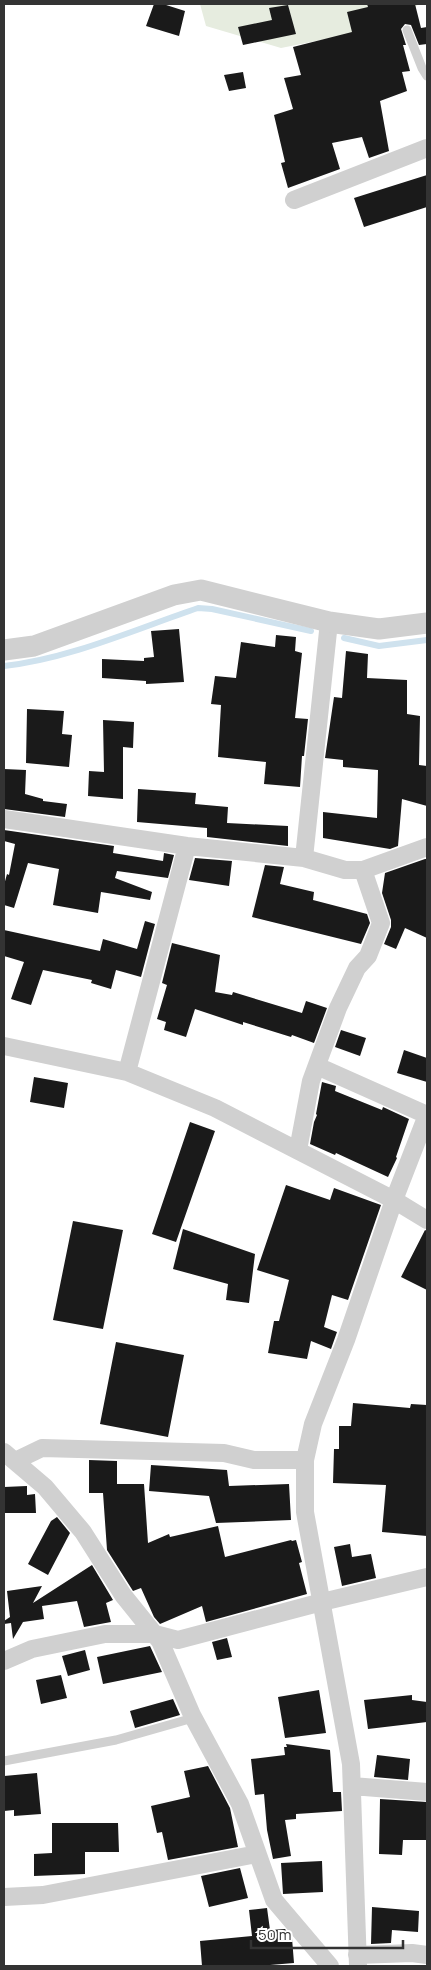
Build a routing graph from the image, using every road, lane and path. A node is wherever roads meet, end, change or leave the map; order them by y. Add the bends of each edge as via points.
1 (407, 30) dead end
2 (427, 76) edge
3 (427, 148) edge
4 (294, 200) dead end
5 (329, 622) junction
6 (427, 623) edge
7 (4, 650) edge
8 (4, 818) edge
9 (187, 846) junction
10 (427, 847) edge
11 (304, 858) junction
12 (363, 870) junction
13 (4, 1046) edge
14 (317, 1066) junction
15 (127, 1072) junction
16 (427, 1115) edge
17 (424, 1136) edge
18 (298, 1150) junction
19 (394, 1200) junction
20 (427, 1220) edge
21 (9, 1457) edge
22 (305, 1460) junction
23 (427, 1577) edge
24 (322, 1602) junction
25 (155, 1634) junction
26 (4, 1661) edge
27 (193, 1718) junction
28 (4, 1761) edge
29 (352, 1786) junction
30 (427, 1792) edge
31 (257, 1854) junction
32 (4, 1897) edge
33 (427, 1956) edge
34 (358, 1960) edge
35 (330, 1966) edge

1 - 2 lane
3 - 4 street
5 - 6 street via 379,629
5 - 7 street via 201,590 174,595 34,646
5 - 11 street
8 - 9 street
9 - 11 street
9 - 15 street
10 - 12 street
11 - 12 street via 345,870
12 - 14 street via 381,923 368,956 357,968 338,1008
13 - 15 street
14 - 16 street
14 - 18 street
15 - 18 street via 215,1108
16 - 17 street
17 - 19 street
18 - 19 street
19 - 20 street
19 - 22 street via 313,1424
21 - 22 street via 42,1448 224,1453 254,1460
21 - 25 street via 45,1487 83,1532 123,1595
22 - 24 street via 305,1512
23 - 24 street
24 - 25 street via 178,1640
24 - 29 street via 351,1764
25 - 26 street via 105,1634 32,1649
25 - 27 street
27 - 28 lane via 116,1740
27 - 31 street via 240,1804
29 - 30 street
29 - 34 street
31 - 32 street via 43,1895
31 - 35 street via 274,1900
33 - 34 street via 412,1953

